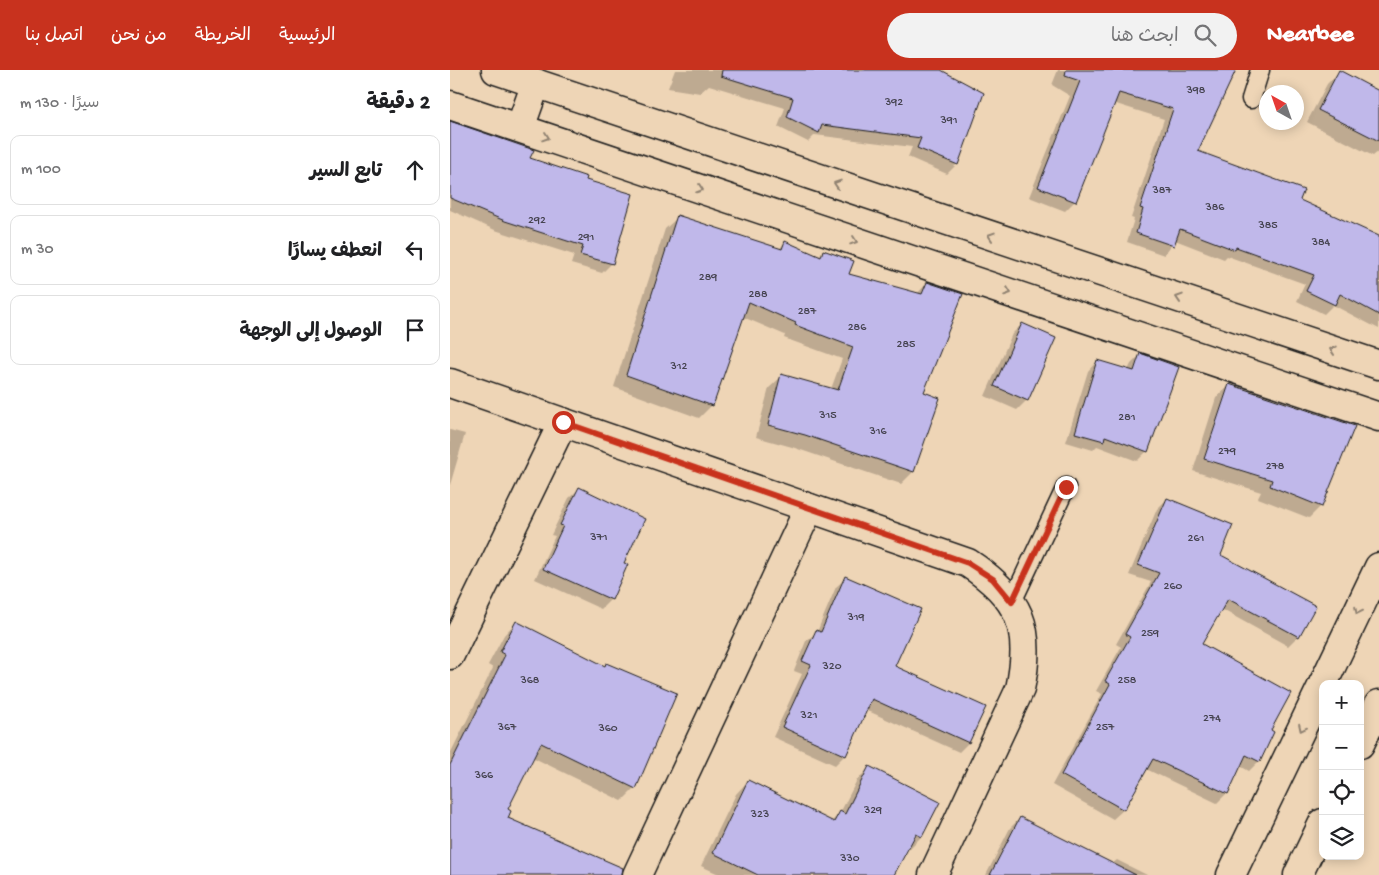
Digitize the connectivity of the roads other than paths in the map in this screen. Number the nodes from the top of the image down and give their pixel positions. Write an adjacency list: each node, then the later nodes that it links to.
1 (496, 70): 3 (street)
2 (1260, 70): 4 (lane)
3 (536, 83): 6 (street); 7 (street, one-way to 3)
4 (1251, 99)
5 (450, 104): 6 (street)
6 (520, 128): 9 (street, one-way to 9)
7 (1379, 365)
8 (450, 383): 10 (street)
9 (1379, 417)
10 (563, 422): 12 (street); 15 (street)
11 (1066, 487): 14 (lane)
12 (810, 508): 14 (street); 21 (street)
13 (1379, 567): 16 (street, one-way to 16)
14 (1012, 602): 22 (street)
15 (450, 655)
16 (1325, 680)
17 (1319, 692): 23 (street, one-way to 23)
18 (1379, 704): 19 (street)
19 (1364, 736)
20 (1319, 831): 24 (street)
21 (637, 875)
22 (933, 875)
23 (1231, 875)
24 (1298, 875)

